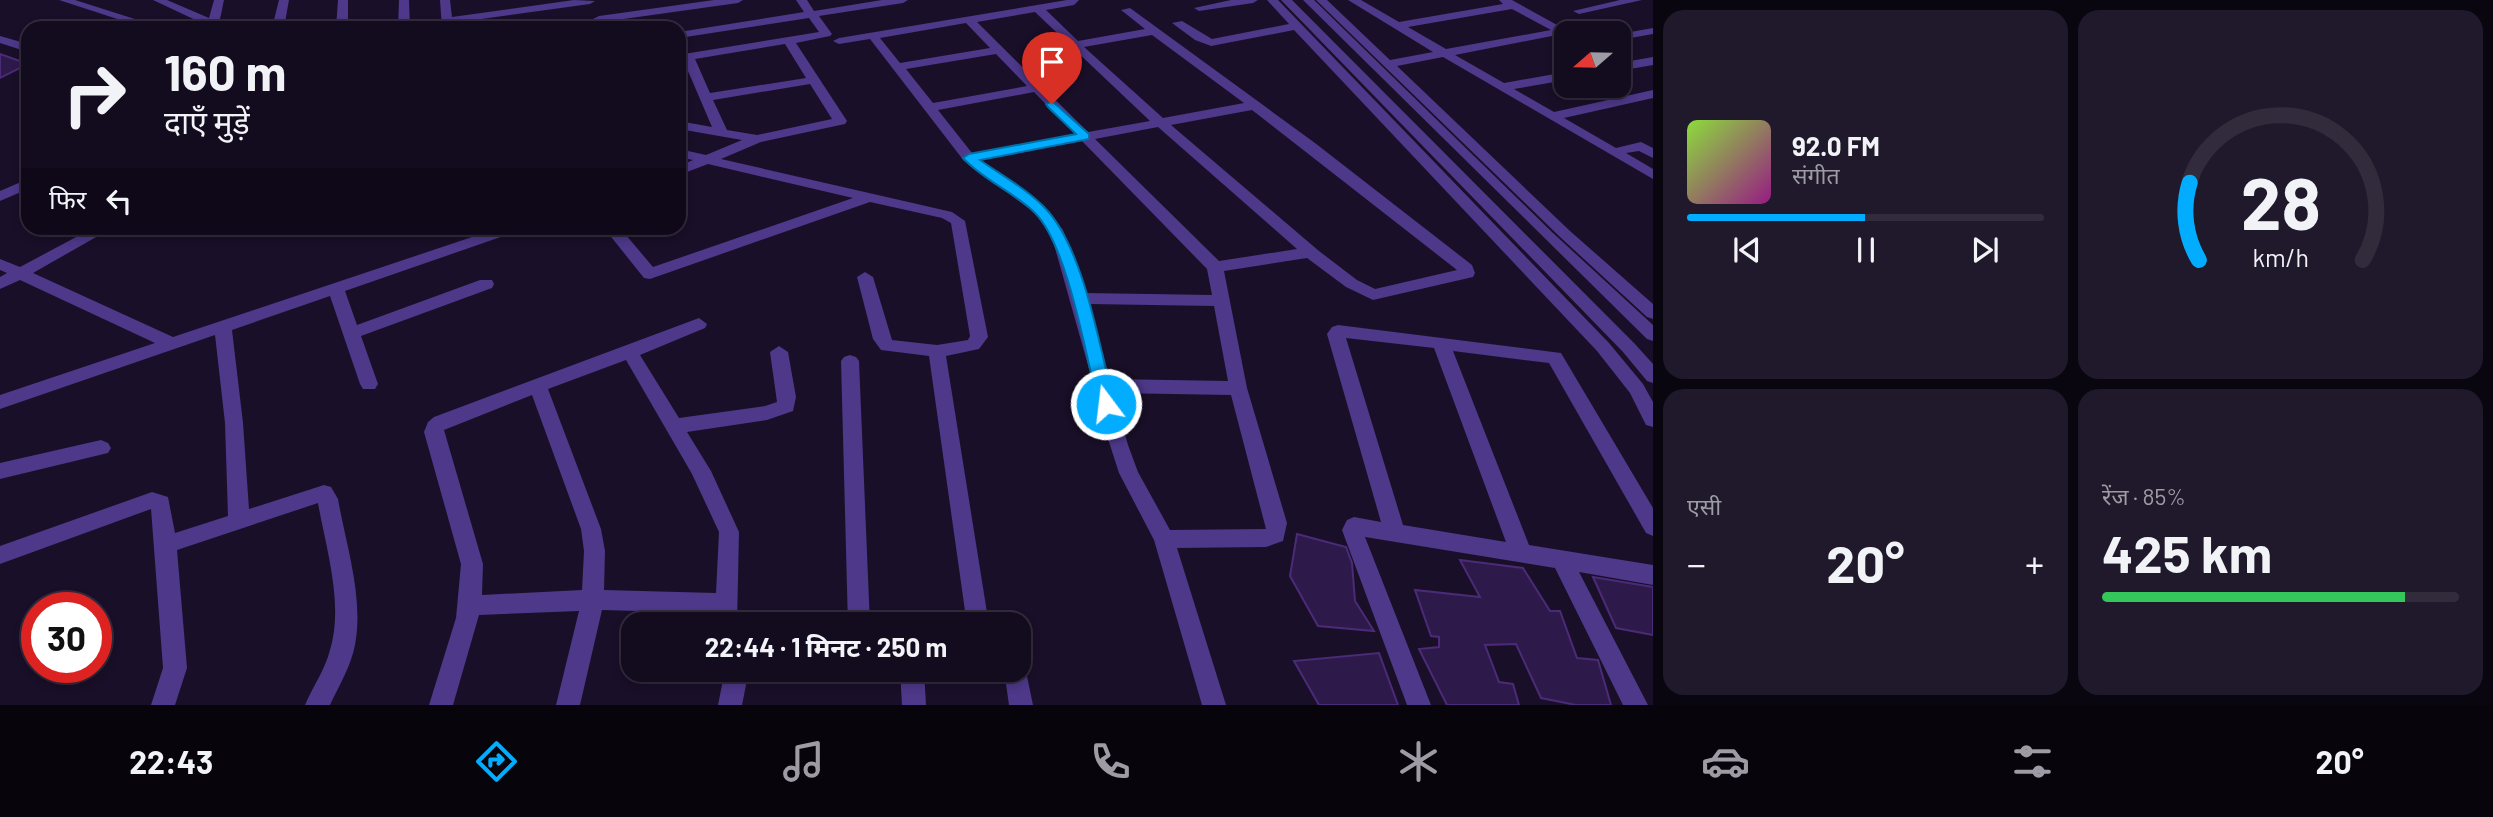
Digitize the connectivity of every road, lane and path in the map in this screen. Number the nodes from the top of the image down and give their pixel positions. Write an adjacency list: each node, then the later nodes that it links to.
1 (64, 0): 27 (street)
2 (158, 0): 28 (street)
3 (219, 0): 29 (street)
4 (284, 0): 30 (street)
5 (343, 0): 31 (street)
6 (404, 0): 32 (street)
7 (444, 0): 33 (street)
8 (738, 0): 36 (street)
9 (801, 0): 25 (street)
10 (903, 0): 25 (street)
11 (1074, 0): 22 (street)
12 (1253, 0): 21 (street)
13 (1272, 0): 38 (street)
14 (1286, 0): 104 (street)
15 (1308, 0): 97 (street)
16 (1321, 0): 53 (street)
17 (1353, 0): 39 (street)
18 (1637, 0): 24 (street)
19 (590, 1): 34 (street); 35 (street)
20 (1509, 2): 39 (street); 51 (street)
21 (1199, 8)
22 (1038, 9): 26 (street); 48 (street)
23 (1126, 10): 40 (street)
24 (1579, 11)
25 (812, 13): 42 (street); 46 (street)
26 (969, 20): 44 (street); 50 (street)
27 (134, 21)
28 (199, 21)
29 (211, 21)
30 (280, 21)
31 (342, 21)
32 (404, 21)
33 (447, 21)
34 (466, 21)
35 (599, 21)
36 (617, 21)
37 (1178, 23): 38 (street)
38 (1296, 26): 110 (street)
39 (1397, 26): 51 (street)
40 (1155, 31): 48 (street); 62 (street)
41 (1653, 32): 43 (street)
42 (686, 35)
43 (1631, 35)
44 (873, 36): 47 (street); 55 (street)
45 (0, 39): 49 (street)
46 (789, 41): 57 (street); 61 (street)
47 (839, 41)
48 (1074, 45): 65 (street)
49 (21, 46)
50 (998, 50): 55 (street); 59 (street)
51 (1445, 54): 53 (street); 58 (street)
52 (1653, 61): 54 (street)
53 (1388, 64): 93 (street)
54 (1631, 65)
55 (898, 67): 63 (street)
56 (1554, 78): 58 (street)
57 (814, 80): 61 (street); 69 (street)
58 (1503, 87): 64 (street)
59 (1035, 88): 63 (street); 68 (street)
60 (1653, 94): 64 (street)
61 (705, 98): 67 (street)
62 (1255, 105): 65 (street); 83 (street)
63 (929, 108): 73 (street)
64 (1554, 116): 71 (street)
65 (1161, 122): 68 (street); 83 (street)
66 (686, 126): 67 (street)
67 (721, 132): 69 (street)
68 (1085, 136): 73 (street); 85 (street)
69 (757, 139): 74 (street)
70 (1649, 148): 71 (street)
71 (1614, 152): 76 (street)
72 (686, 154): 74 (street)
73 (969, 158): 91 (street)
74 (712, 160): 75 (street); 79 (street)
75 (686, 169)
76 (1653, 175)
77 (21, 188): 78 (street)
78 (0, 197)
79 (869, 198): 82 (street); 100 (street)
80 (91, 235): 86 (street)
81 (492, 235): 90 (street)
82 (618, 235)
83 (1311, 252): 85 (street)
84 (0, 264): 86 (street)
85 (1215, 267): 92 (street)
86 (20, 273): 88 (street); 99 (street)
87 (865, 276): 100 (street)
88 (0, 284)
89 (486, 284): 96 (street)
90 (335, 288): 95 (street); 96 (street)
91 (1079, 298): 92 (street); 107 (street)
92 (1222, 301): 108 (street)
93 (1653, 313)
94 (699, 324): 101 (street)
95 (223, 327): 99 (street); 114 (street)
96 (352, 333): 105 (street)
97 (1653, 335)
98 (1441, 343): 115 (street); 116 (street); 120 (street)
99 (173, 344): 109 (street)
100 (937, 351): 128 (street)
101 (630, 352): 106 (street); 111 (street)
102 (779, 352): 111 (street)
103 (850, 360): 127 (street)
104 (1653, 376)
105 (369, 384)
106 (538, 386): 123 (street); 124 (street)
107 (1100, 386): 108 (street); 117 (street)
108 (1238, 388): 117 (street)
109 (0, 402)
110 (1653, 420)
111 (676, 426): 126 (street)
112 (101, 448): 113 (street)
113 (0, 471)
114 (239, 521): 118 (street); 133 (street)
115 (1653, 527)
116 (1395, 533): 120 (street); 140 (street)
117 (1164, 539): 139 (street)
118 (166, 545): 119 (street); 132 (street)
119 (0, 555)
120 (1522, 555): 121 (street)
121 (1562, 560): 122 (street); 141 (street)
122 (1653, 575)
123 (592, 600): 124 (street); 125 (street); 135 (street)
124 (472, 605): 134 (street)
125 (707, 612)
126 (726, 612)
127 (859, 612)
128 (976, 612)
129 (735, 682): 136 (street)
130 (913, 682): 137 (street)
131 (1018, 682): 138 (street)
132 (163, 705)
133 (317, 705)
134 (441, 705)
135 (568, 705)
136 (730, 705)
137 (914, 705)
138 (1021, 705)
139 (1214, 705)
140 (1419, 705)
141 (1636, 705)

